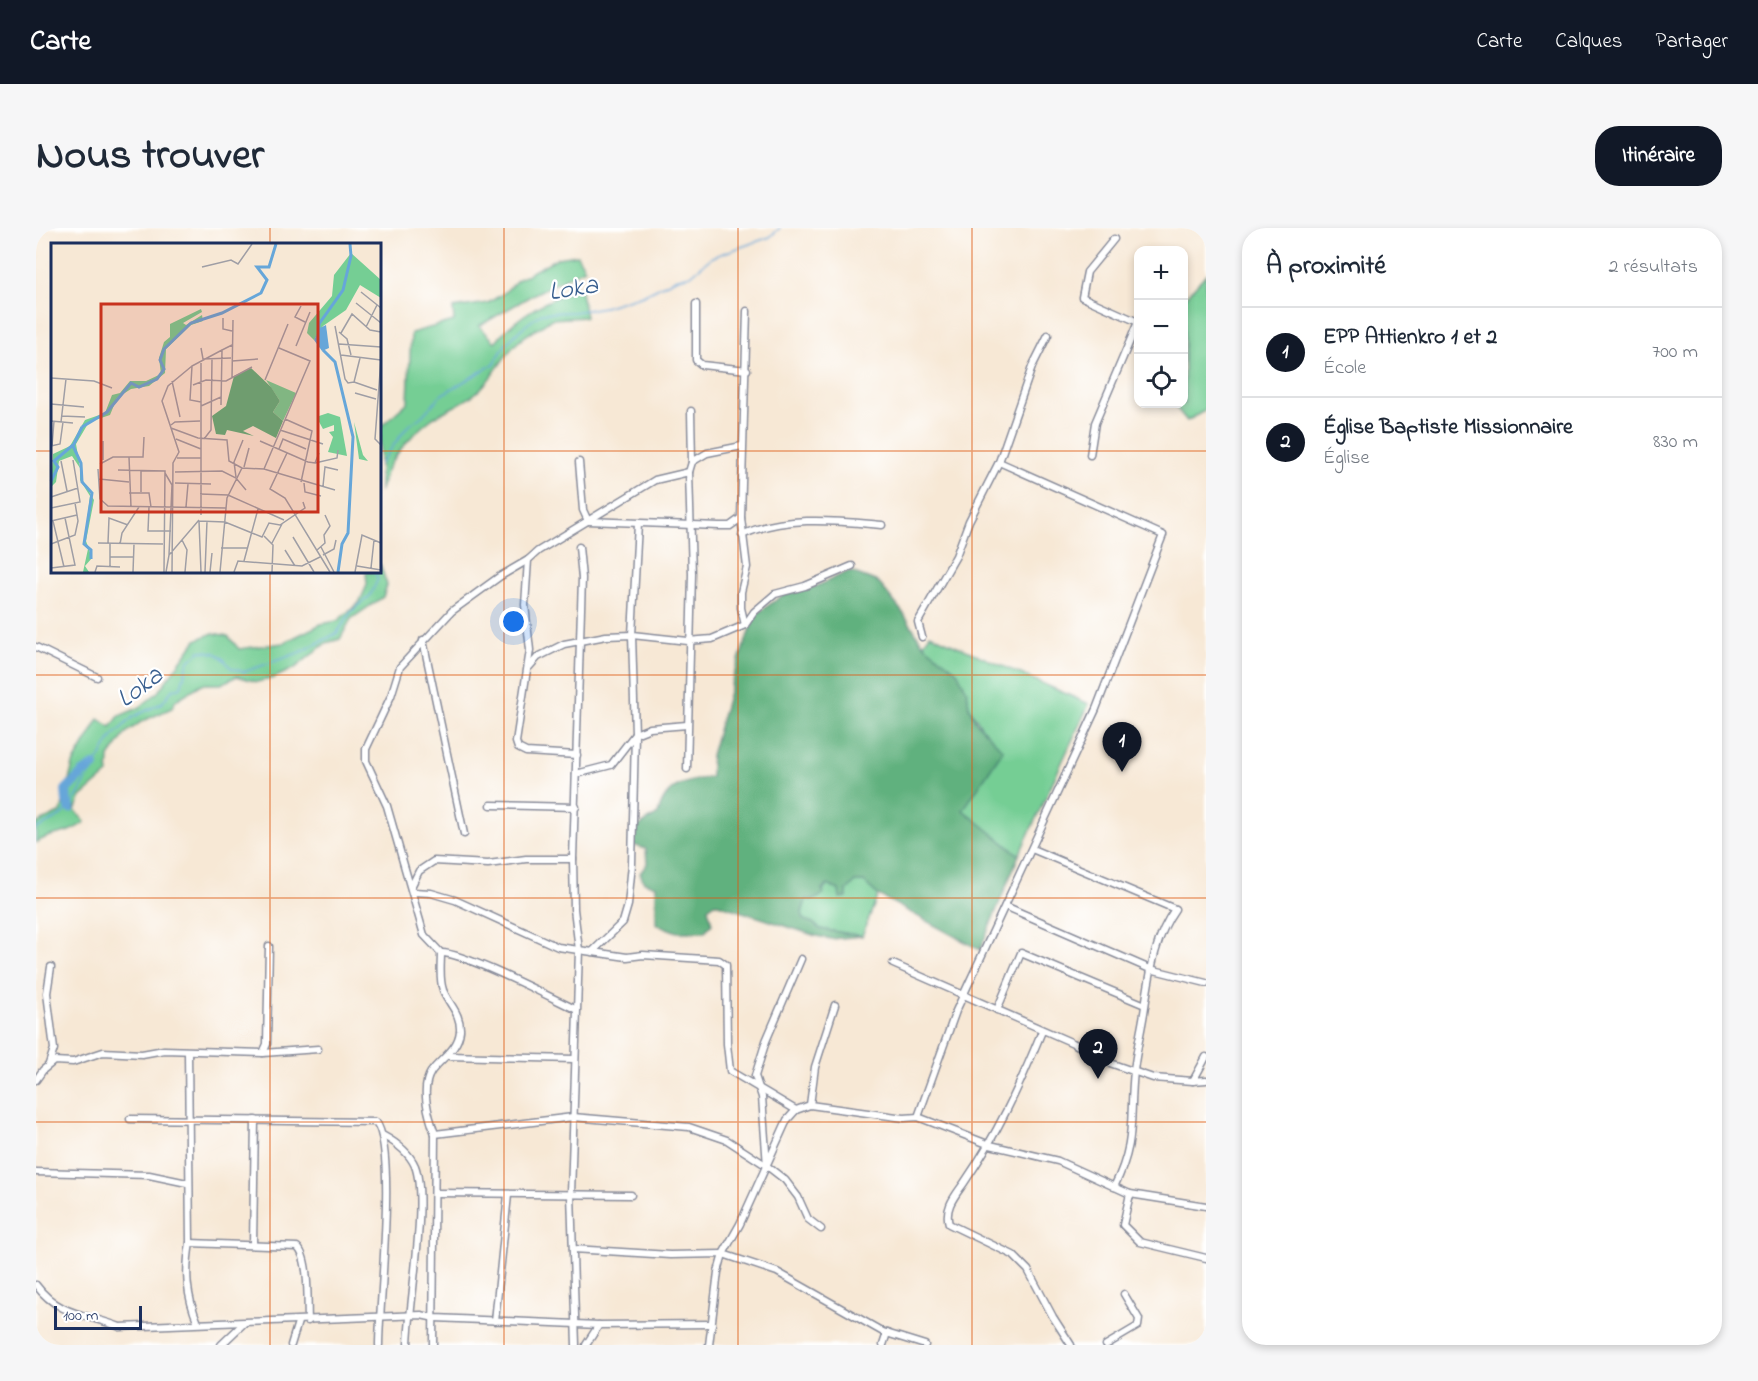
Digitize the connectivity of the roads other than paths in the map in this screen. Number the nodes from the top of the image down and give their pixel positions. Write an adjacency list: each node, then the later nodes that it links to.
1 (1114, 239): 4 (street)
2 (696, 304): 7 (street)
3 (747, 312): 7 (street)
4 (1134, 320)
5 (1134, 331): 10 (street)
6 (1048, 335): 13 (street)
7 (747, 370): 9 (street)
8 (691, 411): 12 (street)
9 (742, 446): 12 (street); 15 (street)
10 (1090, 455)
11 (579, 462): 16 (street)
12 (692, 462): 14 (street)
13 (999, 462): 26 (street); 41 (street)
14 (689, 472): 16 (street); 18 (street)
15 (741, 518): 18 (street); 20 (street)
16 (588, 521): 17 (street); 22 (street)
17 (638, 524): 18 (street); 25 (street)
18 (690, 525): 29 (street)
19 (882, 525): 20 (street)
20 (742, 535): 24 (street)
21 (579, 547): 28 (street)
22 (528, 560): 27 (street); 31 (street)
23 (852, 566): 24 (street)
24 (745, 626): 29 (street)
25 (632, 635): 28 (street); 29 (street); 34 (street)
26 (922, 637)
27 (423, 640): 40 (street); 43 (street)
28 (579, 640): 31 (street); 35 (street)
29 (688, 641): 33 (street)
30 (36, 648): 32 (street)
31 (528, 668): 35 (street)
32 (97, 677)
33 (687, 725): 34 (street); 36 (street)
34 (635, 734): 37 (street); 47 (street)
35 (577, 755): 37 (street)
36 (687, 769)
37 (576, 774): 39 (street)
38 (491, 805): 39 (street)
39 (576, 807): 42 (street)
40 (464, 834)
41 (1032, 849): 44 (street); 52 (street)
42 (573, 858): 43 (street); 46 (street)
43 (412, 889): 46 (street); 48 (street)
44 (1005, 906): 52 (street); 54 (street)
45 (269, 946): 63 (street)
46 (579, 950): 47 (street); 57 (street)
47 (592, 952): 73 (street)
48 (441, 953): 57 (street); 64 (street)
49 (801, 959): 73 (street)
50 (893, 964): 54 (street)
51 (51, 967): 60 (street)
52 (1150, 969): 53 (street); 56 (street)
53 (1206, 983)
54 (965, 995): 58 (street); 77 (street)
55 (835, 1005): 74 (street)
56 (1145, 1005): 58 (street); 69 (street)
57 (575, 1009): 66 (street)
58 (997, 1010): 59 (street)
59 (1042, 1031): 69 (street); 83 (street)
60 (54, 1049): 67 (street); 68 (street)
61 (318, 1049): 63 (street)
62 (188, 1052): 63 (street); 67 (street); 79 (street)
63 (263, 1053)
64 (449, 1056): 66 (street); 81 (street)
65 (1206, 1058): 72 (street)
66 (574, 1059): 76 (street)
67 (64, 1061): 68 (street)
68 (48, 1064): 70 (street)
69 (1134, 1071): 72 (street); 87 (street)
70 (36, 1080)
71 (1206, 1080): 72 (street)
72 (1193, 1081)
73 (756, 1086): 75 (street); 84 (street)
74 (810, 1105): 75 (street); 77 (street)
75 (796, 1110): 84 (street)
76 (573, 1117): 81 (street); 84 (street); 89 (street)
77 (918, 1117): 83 (street)
78 (130, 1119): 79 (street)
79 (187, 1119): 80 (street); 86 (street)
80 (255, 1120): 82 (street); 96 (street)
81 (435, 1134): 88 (street)
82 (382, 1135): 102 (street); 103 (street)
83 (990, 1145): 87 (street); 124 (street)
84 (767, 1166): 94 (street); 98 (street)
85 (36, 1172): 86 (street)
86 (188, 1183): 95 (street)
87 (1114, 1187): 90 (street)
88 (436, 1193): 91 (street); 104 (street)
89 (570, 1194): 91 (street); 92 (street); 97 (street)
90 (1130, 1194): 93 (street); 99 (street)
91 (508, 1195): 106 (street)
92 (631, 1195)
93 (1206, 1206)
94 (821, 1228)
95 (190, 1242): 96 (street); 108 (street)
96 (253, 1244): 105 (street)
97 (573, 1249): 98 (street); 110 (street)
98 (723, 1254): 111 (street); 113 (street)
99 (1206, 1258)
100 (36, 1285): 108 (street)
101 (1124, 1294): 125 (street)
102 (408, 1316): 103 (street); 104 (street); 117 (street)
103 (379, 1317): 105 (street); 116 (street)
104 (435, 1318): 106 (street); 118 (street)
105 (308, 1321): 107 (street)
106 (495, 1321): 110 (street)
107 (297, 1322): 109 (street); 115 (street)
108 (198, 1323): 109 (street)
109 (244, 1323): 114 (street)
110 (574, 1323): 112 (street); 119 (street)
111 (712, 1324): 112 (street); 121 (street)
112 (599, 1325): 120 (street)
113 (887, 1333): 122 (street); 123 (street)
114 (221, 1345)
115 (291, 1345)
116 (379, 1345)
117 (408, 1345)
118 (433, 1345)
119 (576, 1345)
120 (586, 1345)
121 (709, 1345)
122 (883, 1345)
123 (925, 1345)
124 (1071, 1345)
125 (1106, 1345)

